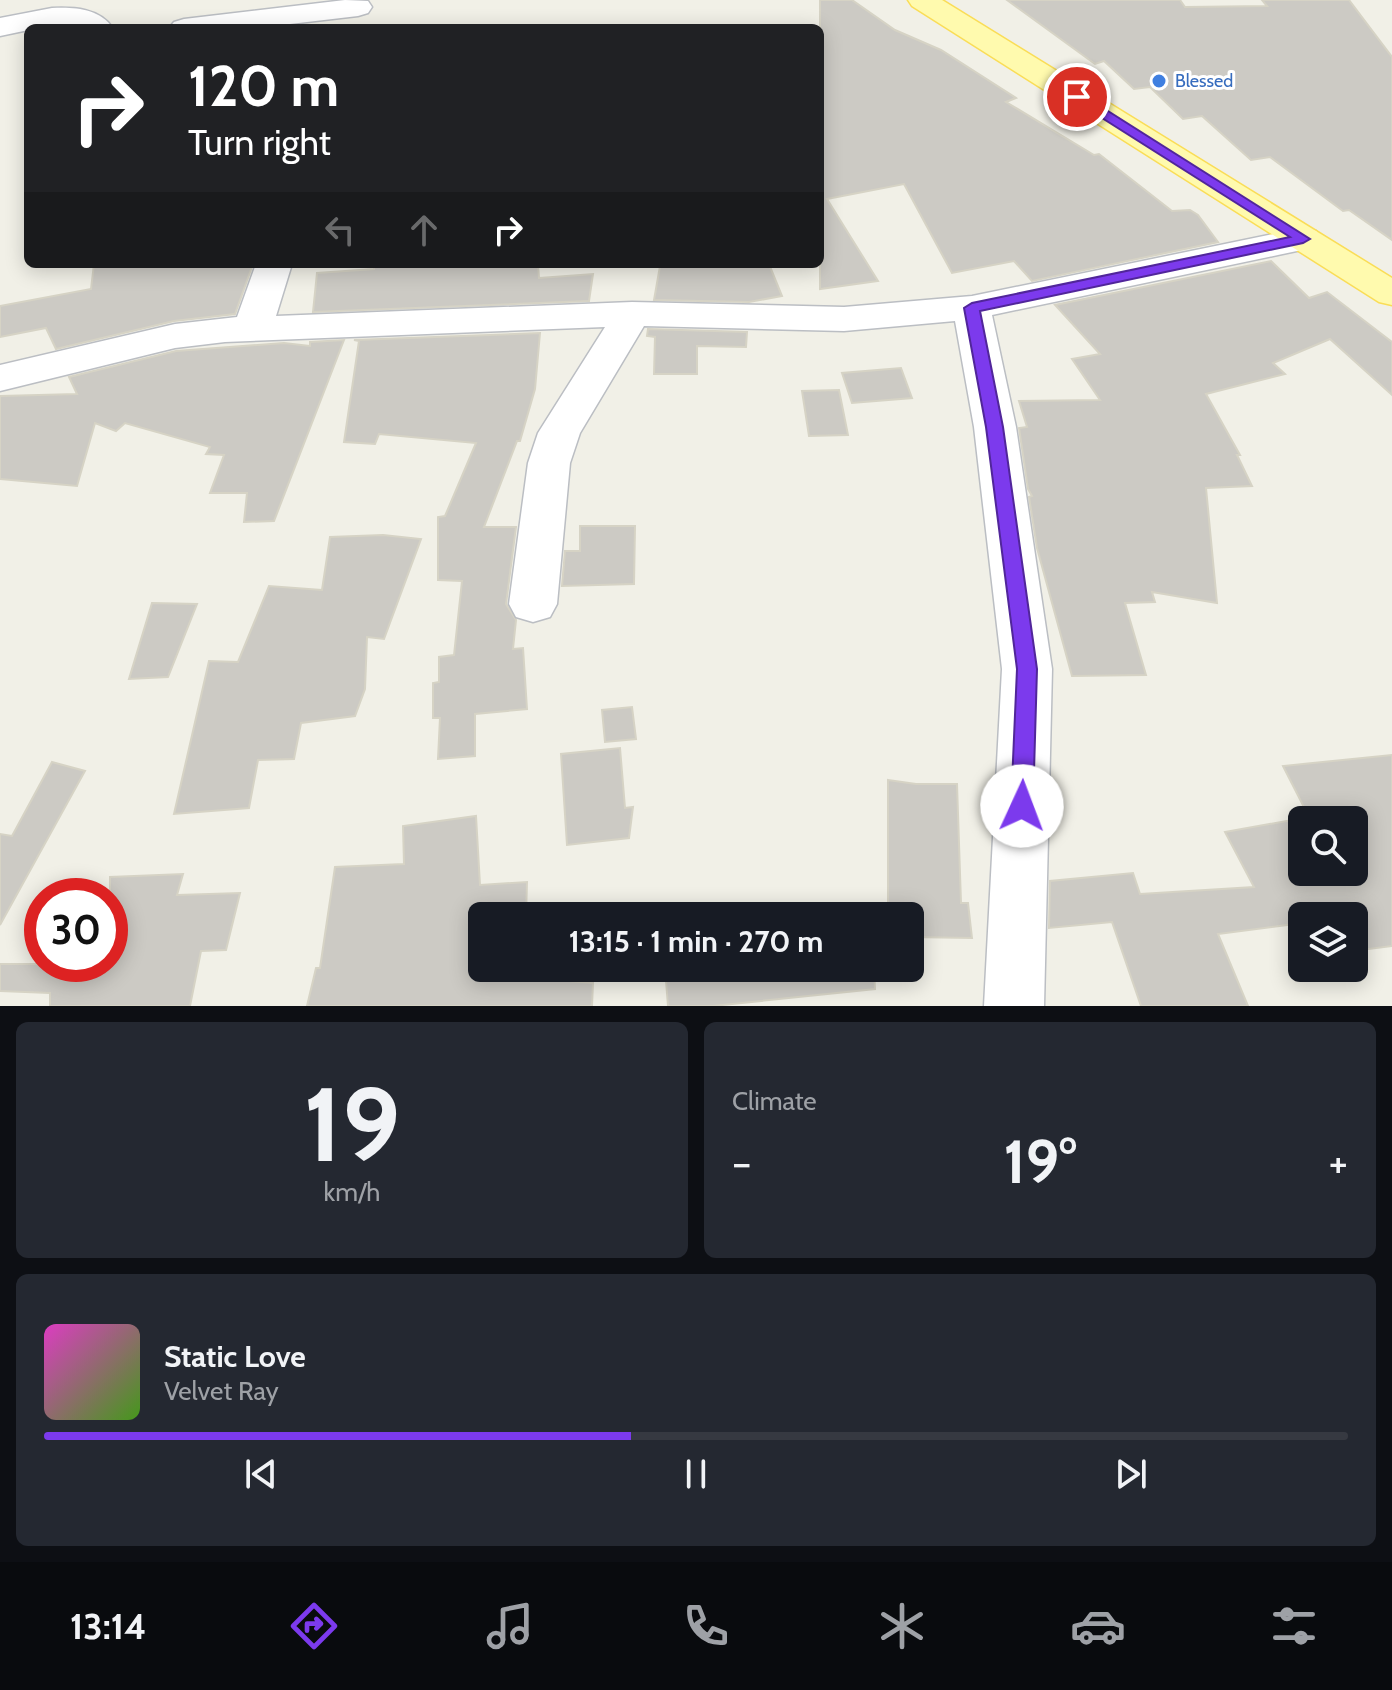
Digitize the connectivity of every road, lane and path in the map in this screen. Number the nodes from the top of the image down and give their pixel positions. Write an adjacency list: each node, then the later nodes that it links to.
1 (922, 0): 6 (main road)
2 (358, 12): 4 (street)
3 (94, 24): 5 (street)
4 (228, 24)
5 (0, 27)
6 (1303, 239): 8 (main road); 9 (street)
7 (273, 268): 11 (street)
8 (1392, 294)
9 (972, 308): 10 (street); 14 (street)
10 (632, 314): 11 (street); 13 (street)
11 (252, 329): 12 (street)
12 (0, 378)
13 (533, 604)
14 (1014, 1006)

